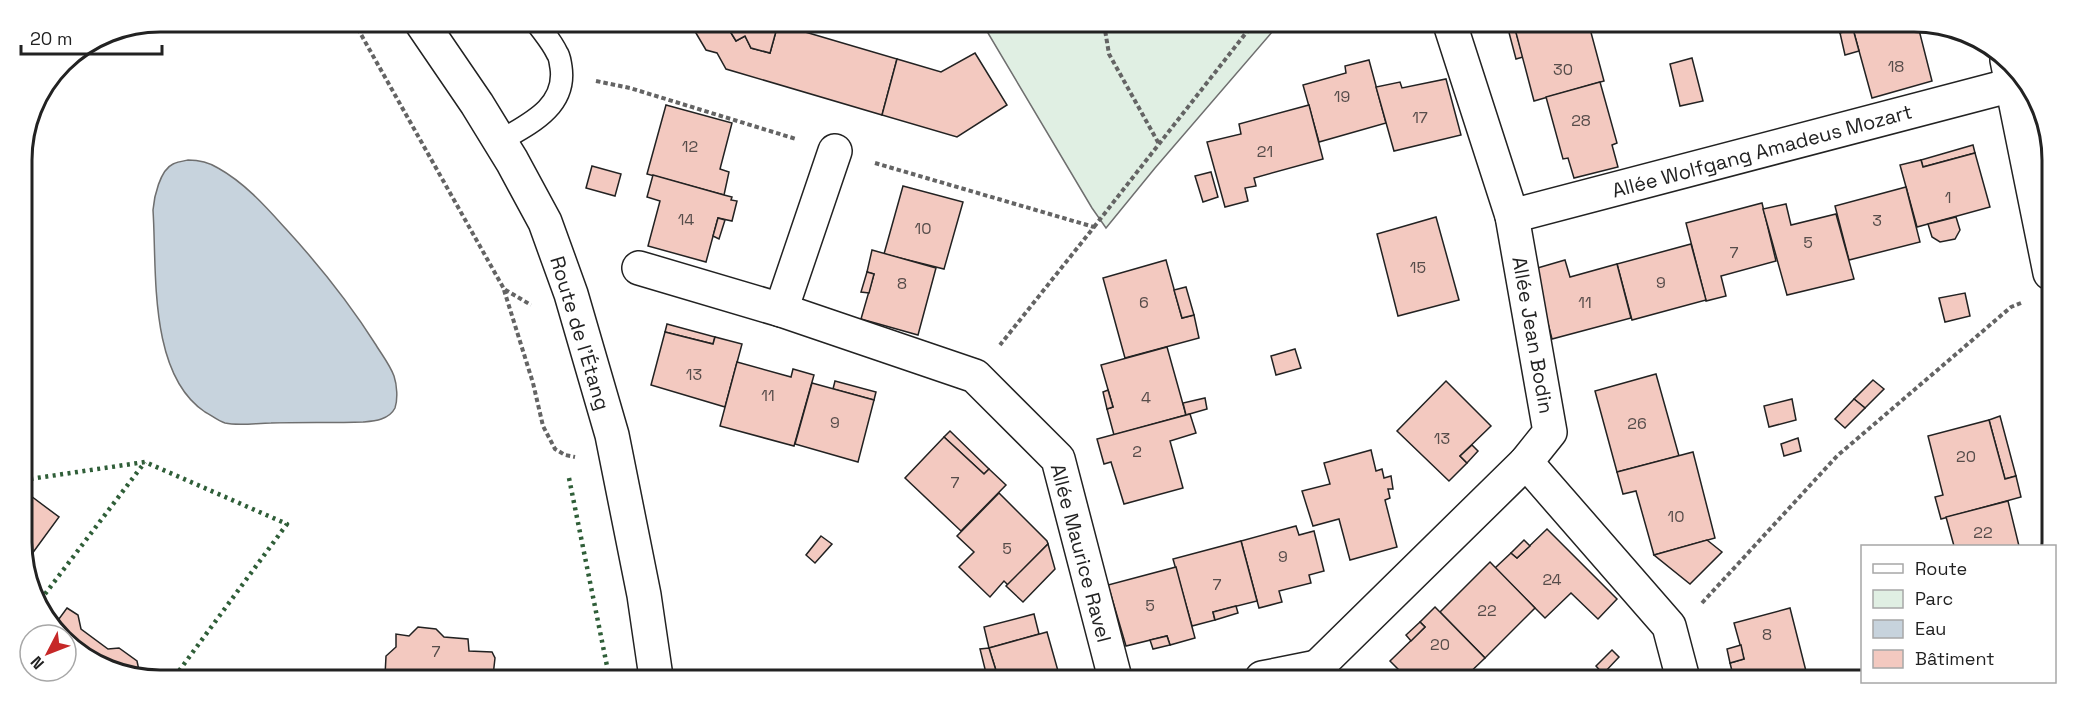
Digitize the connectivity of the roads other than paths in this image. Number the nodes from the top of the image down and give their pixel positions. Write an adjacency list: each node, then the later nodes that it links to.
1 (428, 32): 6 (street, Route de l'Étang)
2 (543, 32): 6 (lane)
3 (1453, 32): 8 (street, Allée Jean Bodin)
4 (2009, 73): 8 (street, Allée Wolfgang Amadeus Mozart)
5 (2010, 75): 9 (street)
6 (500, 141): 16 (street, Route de l'Étang)
7 (835, 151): 11 (street)
8 (1512, 216): 12 (street, Allée Jean Bodin)
9 (2042, 233)
10 (639, 268): 11 (street, Allée Maurice Ravel)
11 (781, 310): 13 (street, Allée Maurice Ravel)
12 (1526, 462): 14 (street, Allée Jean Bodin); 15 (street)
13 (1112, 669)
14 (1316, 669)
15 (1680, 669)
16 (655, 670)

